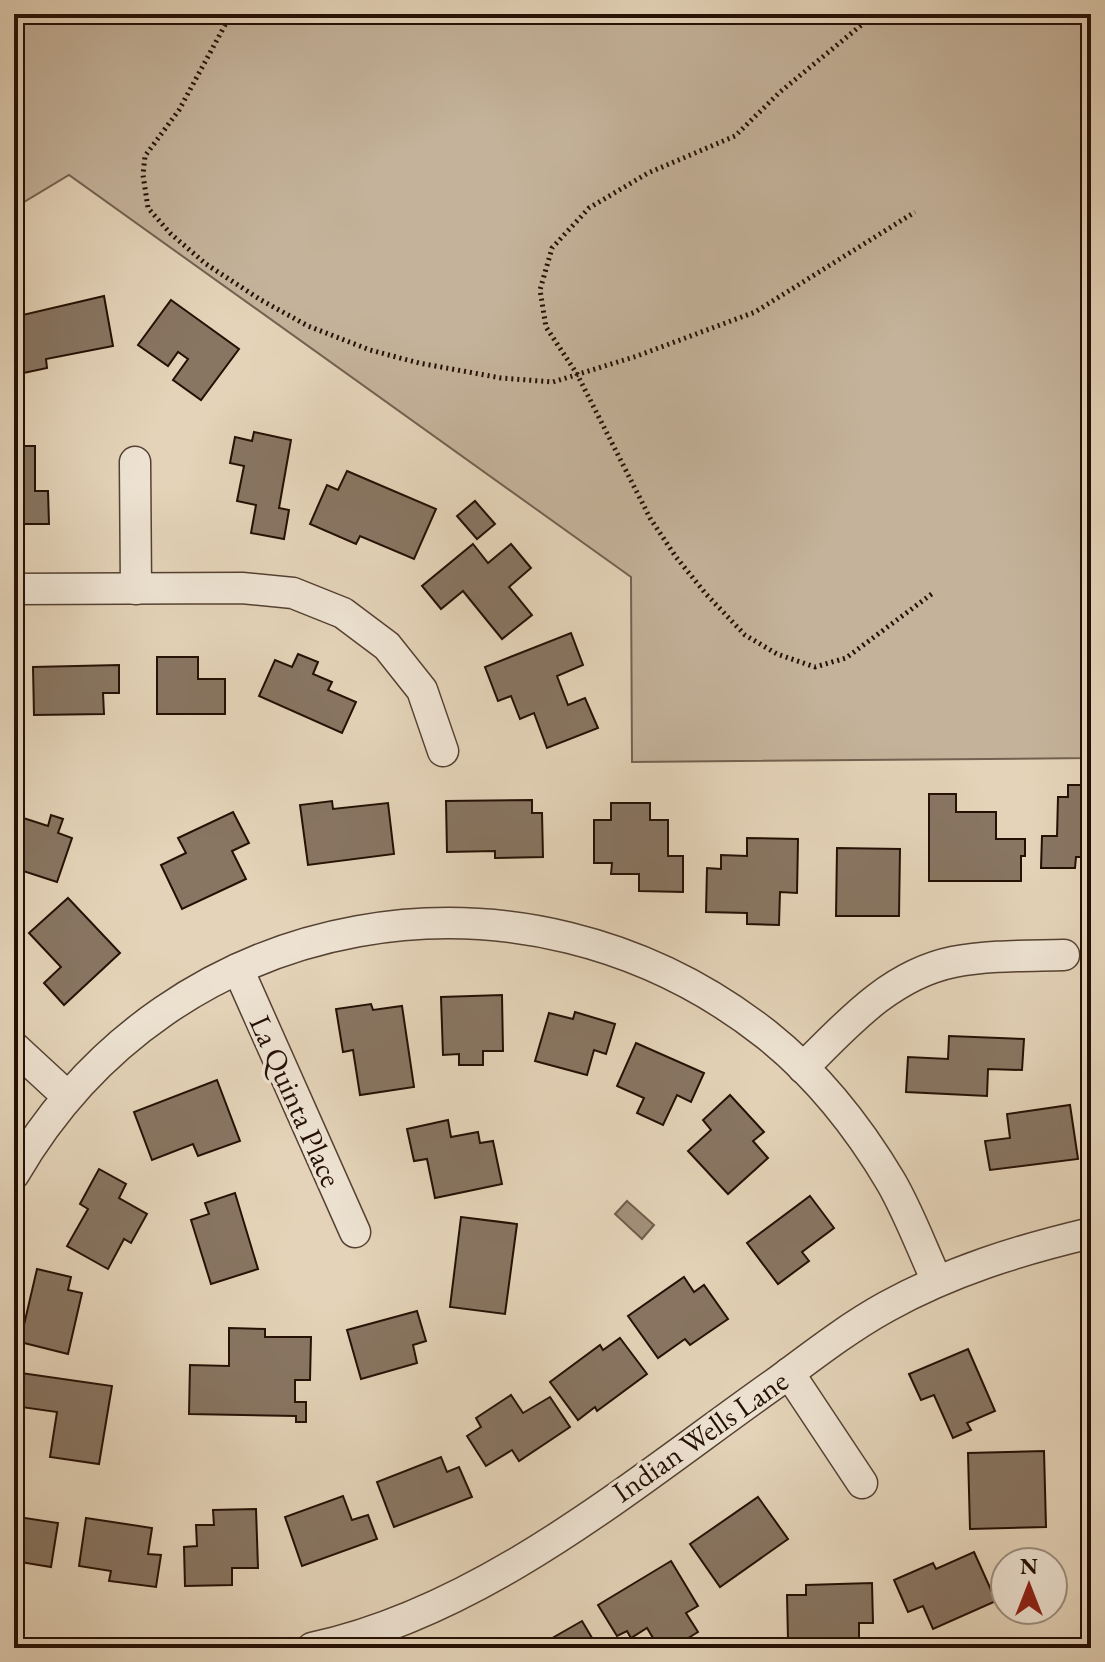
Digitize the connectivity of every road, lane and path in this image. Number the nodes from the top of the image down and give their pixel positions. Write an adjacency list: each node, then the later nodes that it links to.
1 (231, 14): 4 (path)
2 (882, 14): 4 (path)
3 (915, 212): 4 (path)
4 (577, 374): 8 (path)
5 (135, 462): 7 (street)
6 (14, 589): 7 (street)
7 (136, 589): 9 (street)
8 (933, 593)
9 (443, 751)
10 (1064, 955): 13 (street)
11 (238, 969): 13 (street); 14 (street); 16 (street, La Quinta Place)
12 (14, 1047): 14 (street)
13 (803, 1068): 18 (street)
14 (67, 1096): 15 (street)
15 (14, 1174)
16 (355, 1232)
17 (1091, 1233): 18 (street, Indian Wells Lane)
18 (937, 1281): 19 (street, Indian Wells Lane)
19 (789, 1373): 20 (street); 21 (street, Indian Wells Lane)
20 (862, 1483)
21 (312, 1648)

